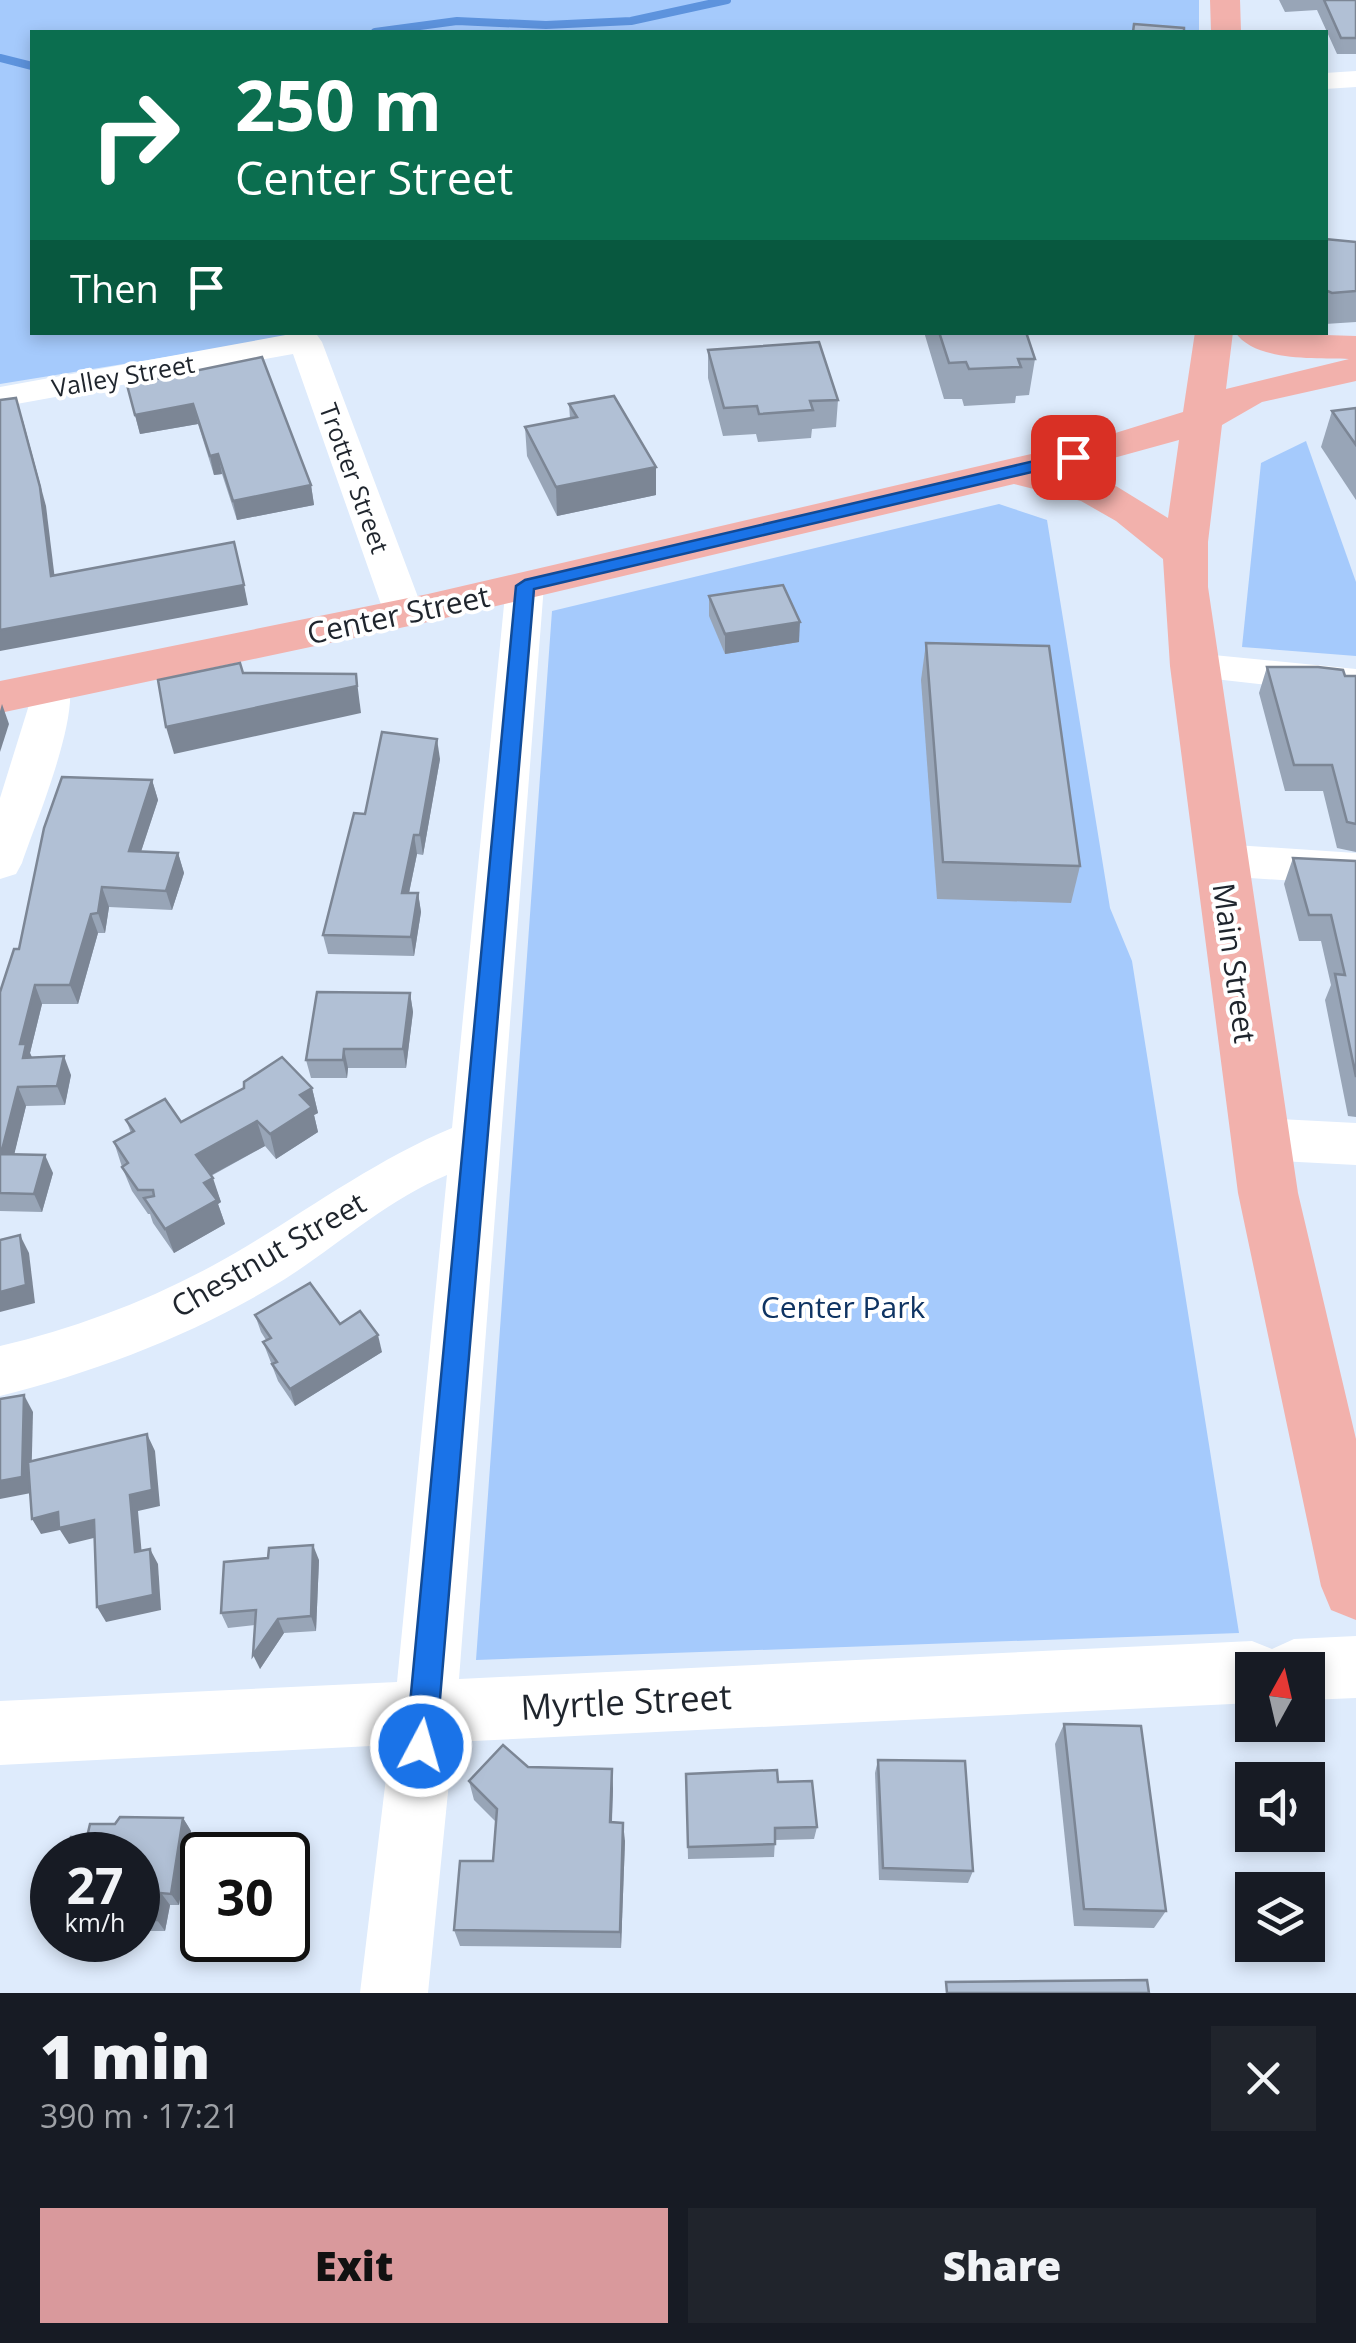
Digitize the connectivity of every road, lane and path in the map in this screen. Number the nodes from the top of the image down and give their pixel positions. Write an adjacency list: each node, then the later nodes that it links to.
1 (1225, 0): 2 (main road)
2 (1226, 30)
3 (1356, 79): 4 (street)
4 (1328, 80)
5 (1214, 335): 12 (main road, Main Street)
6 (1262, 335): 8 (main road)
7 (305, 342): 10 (street, Valley Street); 16 (street, Trotter Street)
8 (1356, 347)
9 (1356, 369): 12 (main road)
10 (0, 396)
11 (1356, 399): 12 (main road)
12 (1202, 420): 13 (main road, Center Street); 14 (main road, Main Street)
13 (1006, 473): 14 (main road); 15 (main road, Center Street)
14 (1185, 554): 17 (main road, Main Street)
15 (525, 586): 16 (main road, Center Street); 25 (street)
16 (404, 614): 19 (main road, Center Street)
17 (1193, 666): 18 (street); 21 (main road, Main Street)
18 (1356, 682)
19 (52, 686): 20 (main road, Center Street); 22 (street)
20 (0, 697)
21 (1220, 860): 23 (street); 24 (main road, Main Street)
22 (0, 863)
23 (1356, 868)
24 (1260, 1139): 26 (street); 28 (main road, Main Street)
25 (474, 1142): 27 (street, Chestnut Street); 32 (street)
26 (1356, 1144)
27 (0, 1371)
28 (1356, 1586)
29 (1356, 1667): 30 (street)
30 (1325, 1668)
31 (1235, 1673): 32 (street, Myrtle Street)
32 (425, 1711): 33 (street, Myrtle Street); 34 (street)
33 (0, 1733)
34 (394, 1993)

